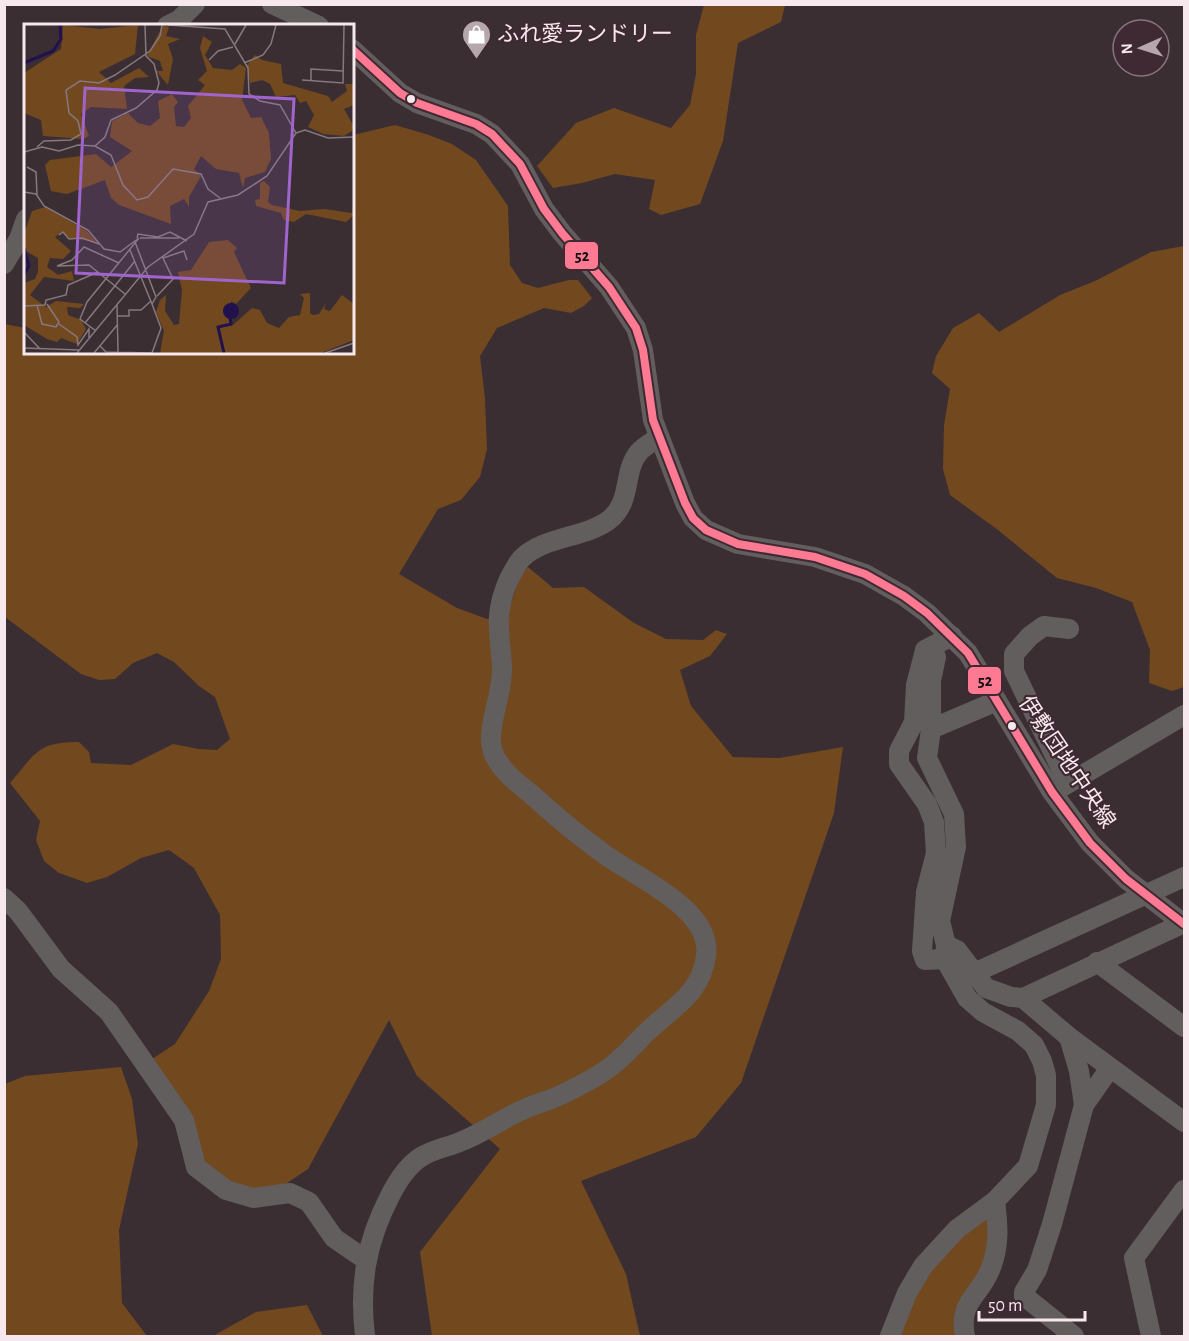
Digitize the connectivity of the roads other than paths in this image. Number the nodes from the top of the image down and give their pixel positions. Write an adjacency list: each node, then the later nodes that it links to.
1 (195, 4): 3 (street)
2 (272, 4): 4 (street)
3 (171, 24)
4 (315, 24)
5 (354, 51): 8 (street, 伊敷団地中央線)
6 (24, 225): 7 (street)
7 (4, 264)
8 (659, 437): 10 (street, 伊敷団地中央線); 30 (street)
9 (1069, 629): 14 (street)
10 (945, 639): 11 (street, 伊敷団地中央線); 13 (street); 19 (street)
11 (997, 701): 13 (street); 14 (street, 伊敷団地中央線)
12 (1185, 714): 14 (street)
13 (931, 729): 19 (street)
14 (1060, 788): 16 (street, 伊敷団地中央線)
15 (1185, 877): 16 (street)
16 (1147, 895): 18 (street, 伊敷団地中央線); 21 (street)
17 (4, 898): 30 (street)
18 (1184, 923): 20 (street)
19 (945, 952): 21 (street); 29 (street)
20 (1097, 962): 22 (street); 23 (street)
21 (974, 973): 22 (street)
22 (1023, 998): 24 (street)
23 (1185, 1027)
24 (1069, 1037): 25 (street); 26 (street)
25 (1110, 1068): 26 (street); 27 (street)
26 (1084, 1105): 34 (street)
27 (1185, 1122)
28 (1182, 1199): 35 (street)
29 (995, 1200): 32 (street); 33 (street)
30 (366, 1260): 31 (street)
31 (365, 1336)
32 (890, 1336)
33 (965, 1336)
34 (1074, 1336)
35 (1151, 1336)

